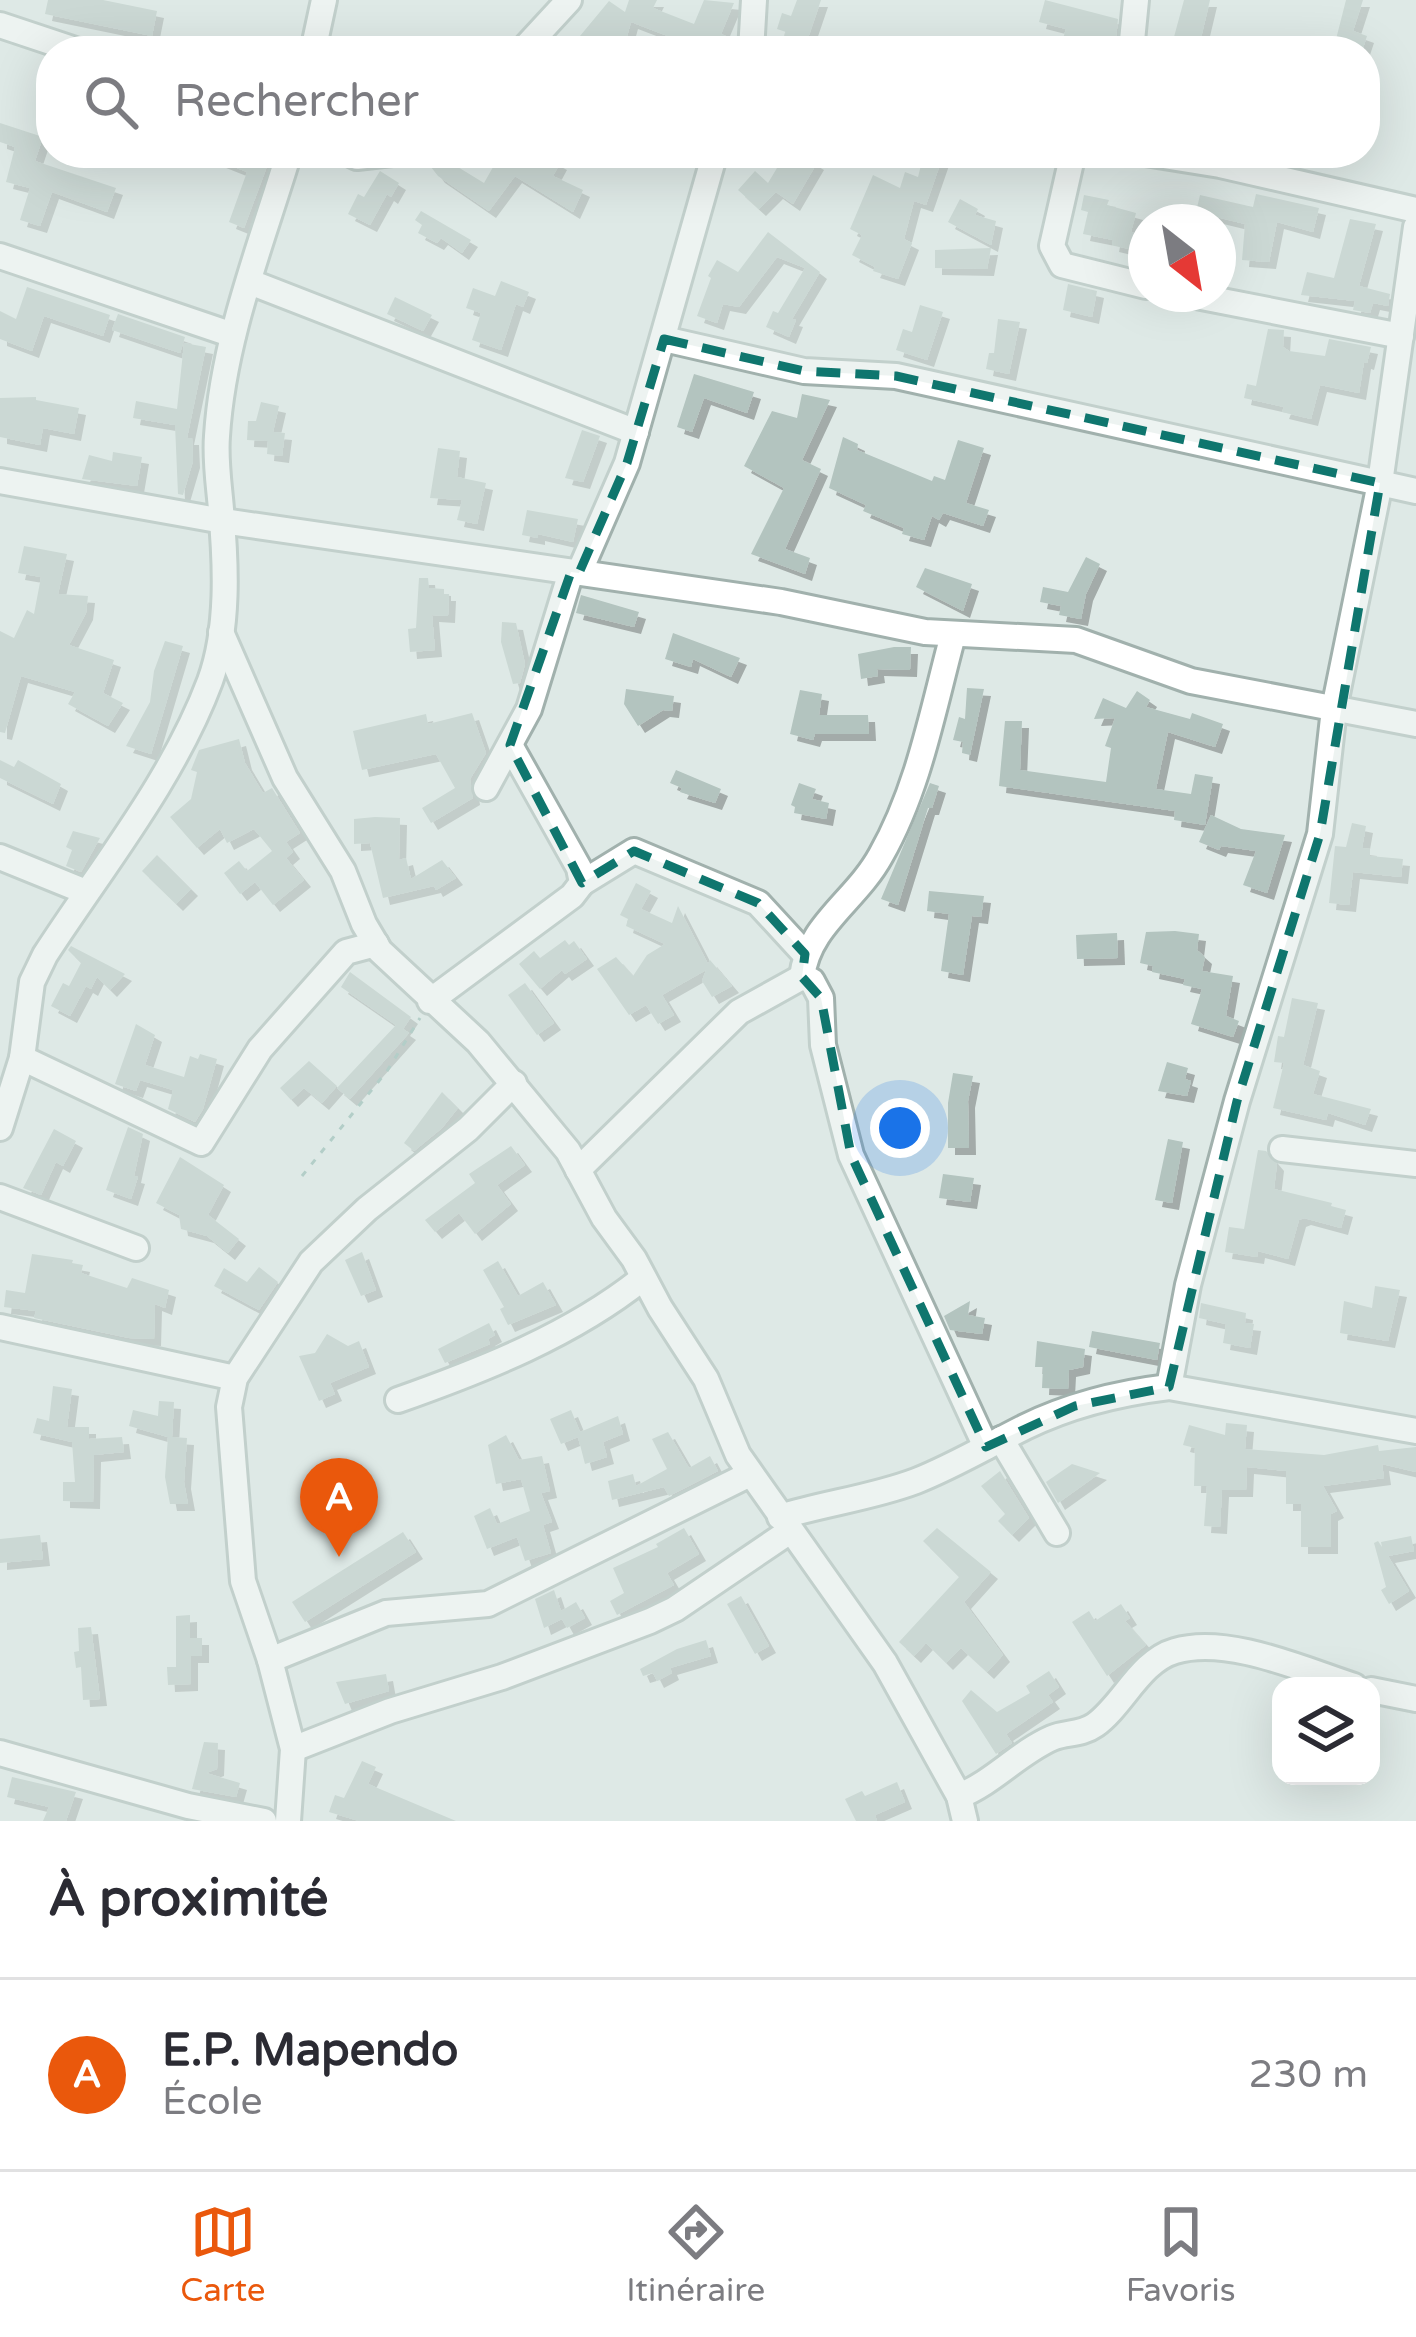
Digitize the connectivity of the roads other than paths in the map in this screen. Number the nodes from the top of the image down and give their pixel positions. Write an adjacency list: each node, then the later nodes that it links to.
1 (324, 0): 6 (street)
2 (568, 0): 7 (street)
3 (754, 0): 8 (street)
4 (1136, 0): 9 (street)
5 (0, 25): 10 (street)
6 (316, 36)
7 (536, 36)
8 (755, 36)
9 (1132, 36)
10 (36, 37)
11 (284, 168): 18 (street)
12 (710, 168): 23 (street)
13 (1069, 168): 19 (street)
14 (1233, 168): 15 (street)
15 (1416, 210)
16 (1416, 227): 22 (street)
17 (0, 256): 21 (street)
18 (250, 282): 21 (street); 24 (street)
19 (1128, 282)
20 (1236, 304): 22 (street)
21 (233, 335): 28 (street)
22 (1401, 336): 26 (street)
23 (664, 339): 24 (street); 26 (street)
24 (636, 432): 29 (street)
25 (0, 481): 28 (street)
26 (1380, 483): 27 (street); 32 (street)
27 (1416, 491)
28 (223, 521): 29 (street); 30 (street)
29 (575, 573): 31 (street); 34 (street)
30 (221, 632): 38 (street); 39 (street)
31 (953, 635): 32 (street); 40 (street)
32 (1334, 710): 33 (street); 53 (street)
33 (1416, 724)
34 (510, 745): 35 (street); 37 (street)
35 (486, 788)
36 (0, 857): 38 (street)
37 (581, 883): 40 (street); 41 (street)
38 (86, 892): 42 (street)
39 (376, 944): 41 (street); 42 (street)
40 (803, 965): 47 (street); 56 (street)
41 (430, 1001): 43 (street)
42 (22, 1058): 44 (street)
43 (514, 1083): 47 (street); 52 (street)
44 (0, 1128)
45 (1282, 1149): 46 (street)
46 (1416, 1164)
47 (578, 1170): 50 (street)
48 (0, 1197): 49 (street)
49 (136, 1248)
50 (643, 1278): 54 (street); 57 (street)
51 (0, 1327): 52 (street)
52 (235, 1378): 60 (street)
53 (1169, 1387): 55 (street); 56 (street)
54 (398, 1400)
55 (1416, 1431)
56 (994, 1443): 58 (street); 59 (street)
57 (750, 1474): 58 (street); 60 (street)
58 (785, 1524): 64 (street); 66 (street)
59 (1058, 1533)
60 (270, 1660): 64 (street)
61 (1327, 1677): 66 (street)
62 (1380, 1692): 63 (street)
63 (1416, 1700)
64 (293, 1749): 68 (street)
65 (0, 1753): 67 (street)
66 (962, 1809)
67 (264, 1821)
68 (288, 1821)

